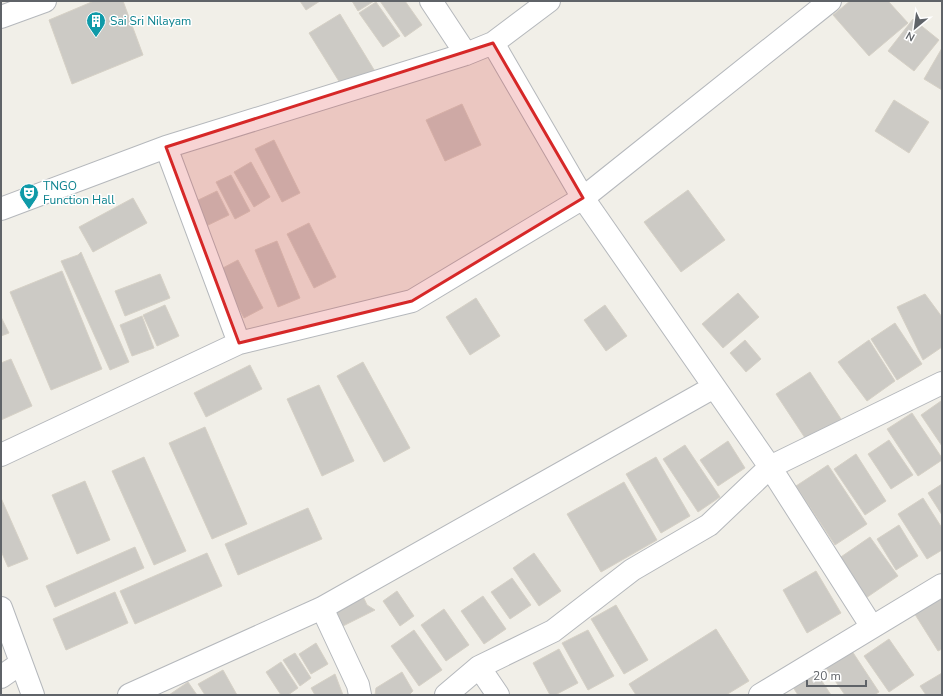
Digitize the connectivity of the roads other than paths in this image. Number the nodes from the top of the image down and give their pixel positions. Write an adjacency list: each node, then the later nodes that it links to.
1 (46, 1): 5 (street)
2 (431, 1): 7 (street)
3 (549, 1): 6 (street)
4 (830, 1): 9 (street)
5 (1, 17)
6 (493, 43): 7 (street); 9 (street)
7 (466, 54): 8 (street)
8 (166, 146): 10 (street); 11 (street)
9 (583, 198): 11 (street); 13 (street)
10 (1, 209)
11 (239, 343): 14 (street)
12 (942, 383): 15 (street)
13 (714, 387): 15 (street); 18 (street)
14 (1, 455)
15 (770, 467): 19 (street); 21 (street)
16 (942, 585): 19 (street)
17 (1, 608): 20 (street)
18 (322, 608): 25 (street); 26 (street)
19 (872, 627): 23 (street)
20 (21, 663): 22 (street); 24 (street)
21 (479, 666): 27 (street); 28 (street)
22 (1, 677)
23 (782, 689): 29 (street)
24 (33, 695)
25 (129, 695)
26 (360, 695)
27 (446, 695)
28 (498, 695)
29 (760, 695)

